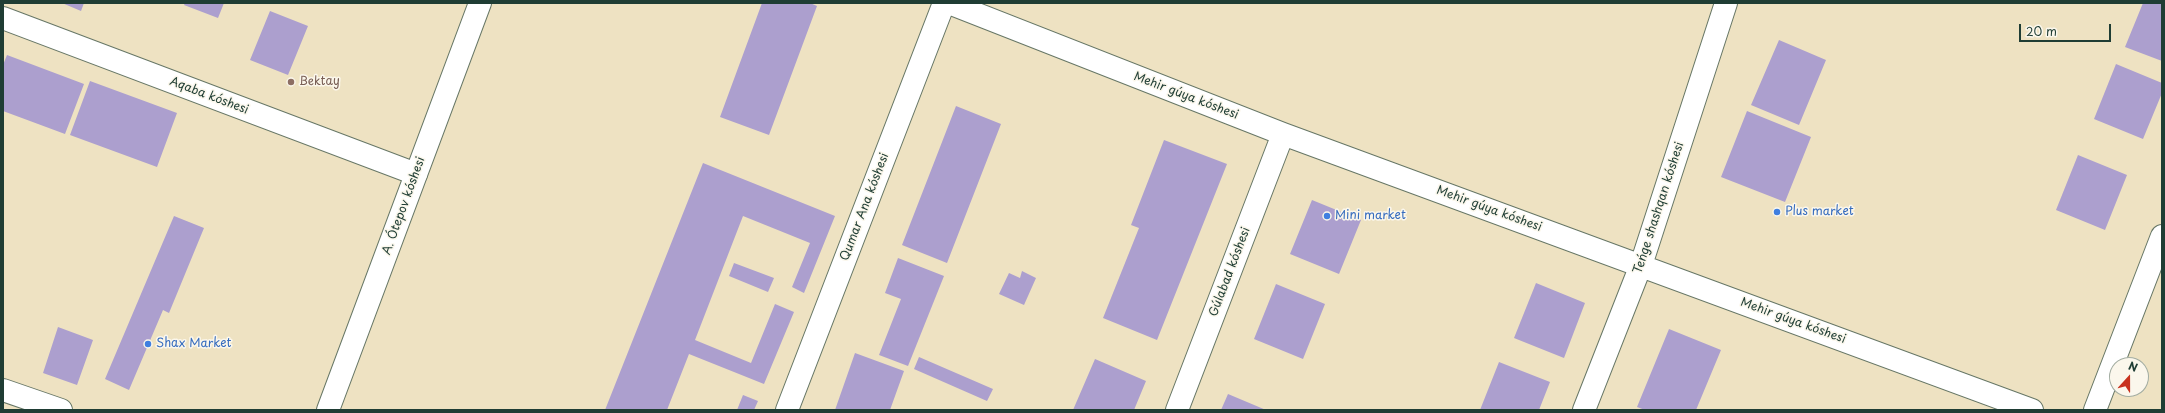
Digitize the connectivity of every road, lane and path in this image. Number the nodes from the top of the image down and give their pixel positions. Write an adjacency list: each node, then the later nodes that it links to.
1 (480, 3): 7 (street, A. Ótepov kóshesi)
2 (944, 3): 13 (street, Qumar Ana kóshesi)
3 (949, 3): 6 (street, Mehir gúyа kóshesi)
4 (1726, 3): 9 (street, Teńge shashqan kóshesi)
5 (3, 18): 7 (street, Aqaba kóshesi)
6 (1283, 134): 9 (street, Mehir gúyа kóshesi); 14 (street, Gúlabad kóshesi)
7 (416, 174): 12 (street, A. Ótepov kóshesi)
8 (2162, 236): 17 (street)
9 (1640, 265): 15 (street, Teńge shashqan kóshesi); 16 (street, Mehir gúyа kóshesi)
10 (3, 390): 11 (street)
11 (61, 410)
12 (328, 410)
13 (787, 410)
14 (1177, 410)
15 (1584, 410)
16 (2032, 410)
17 (2095, 410)

